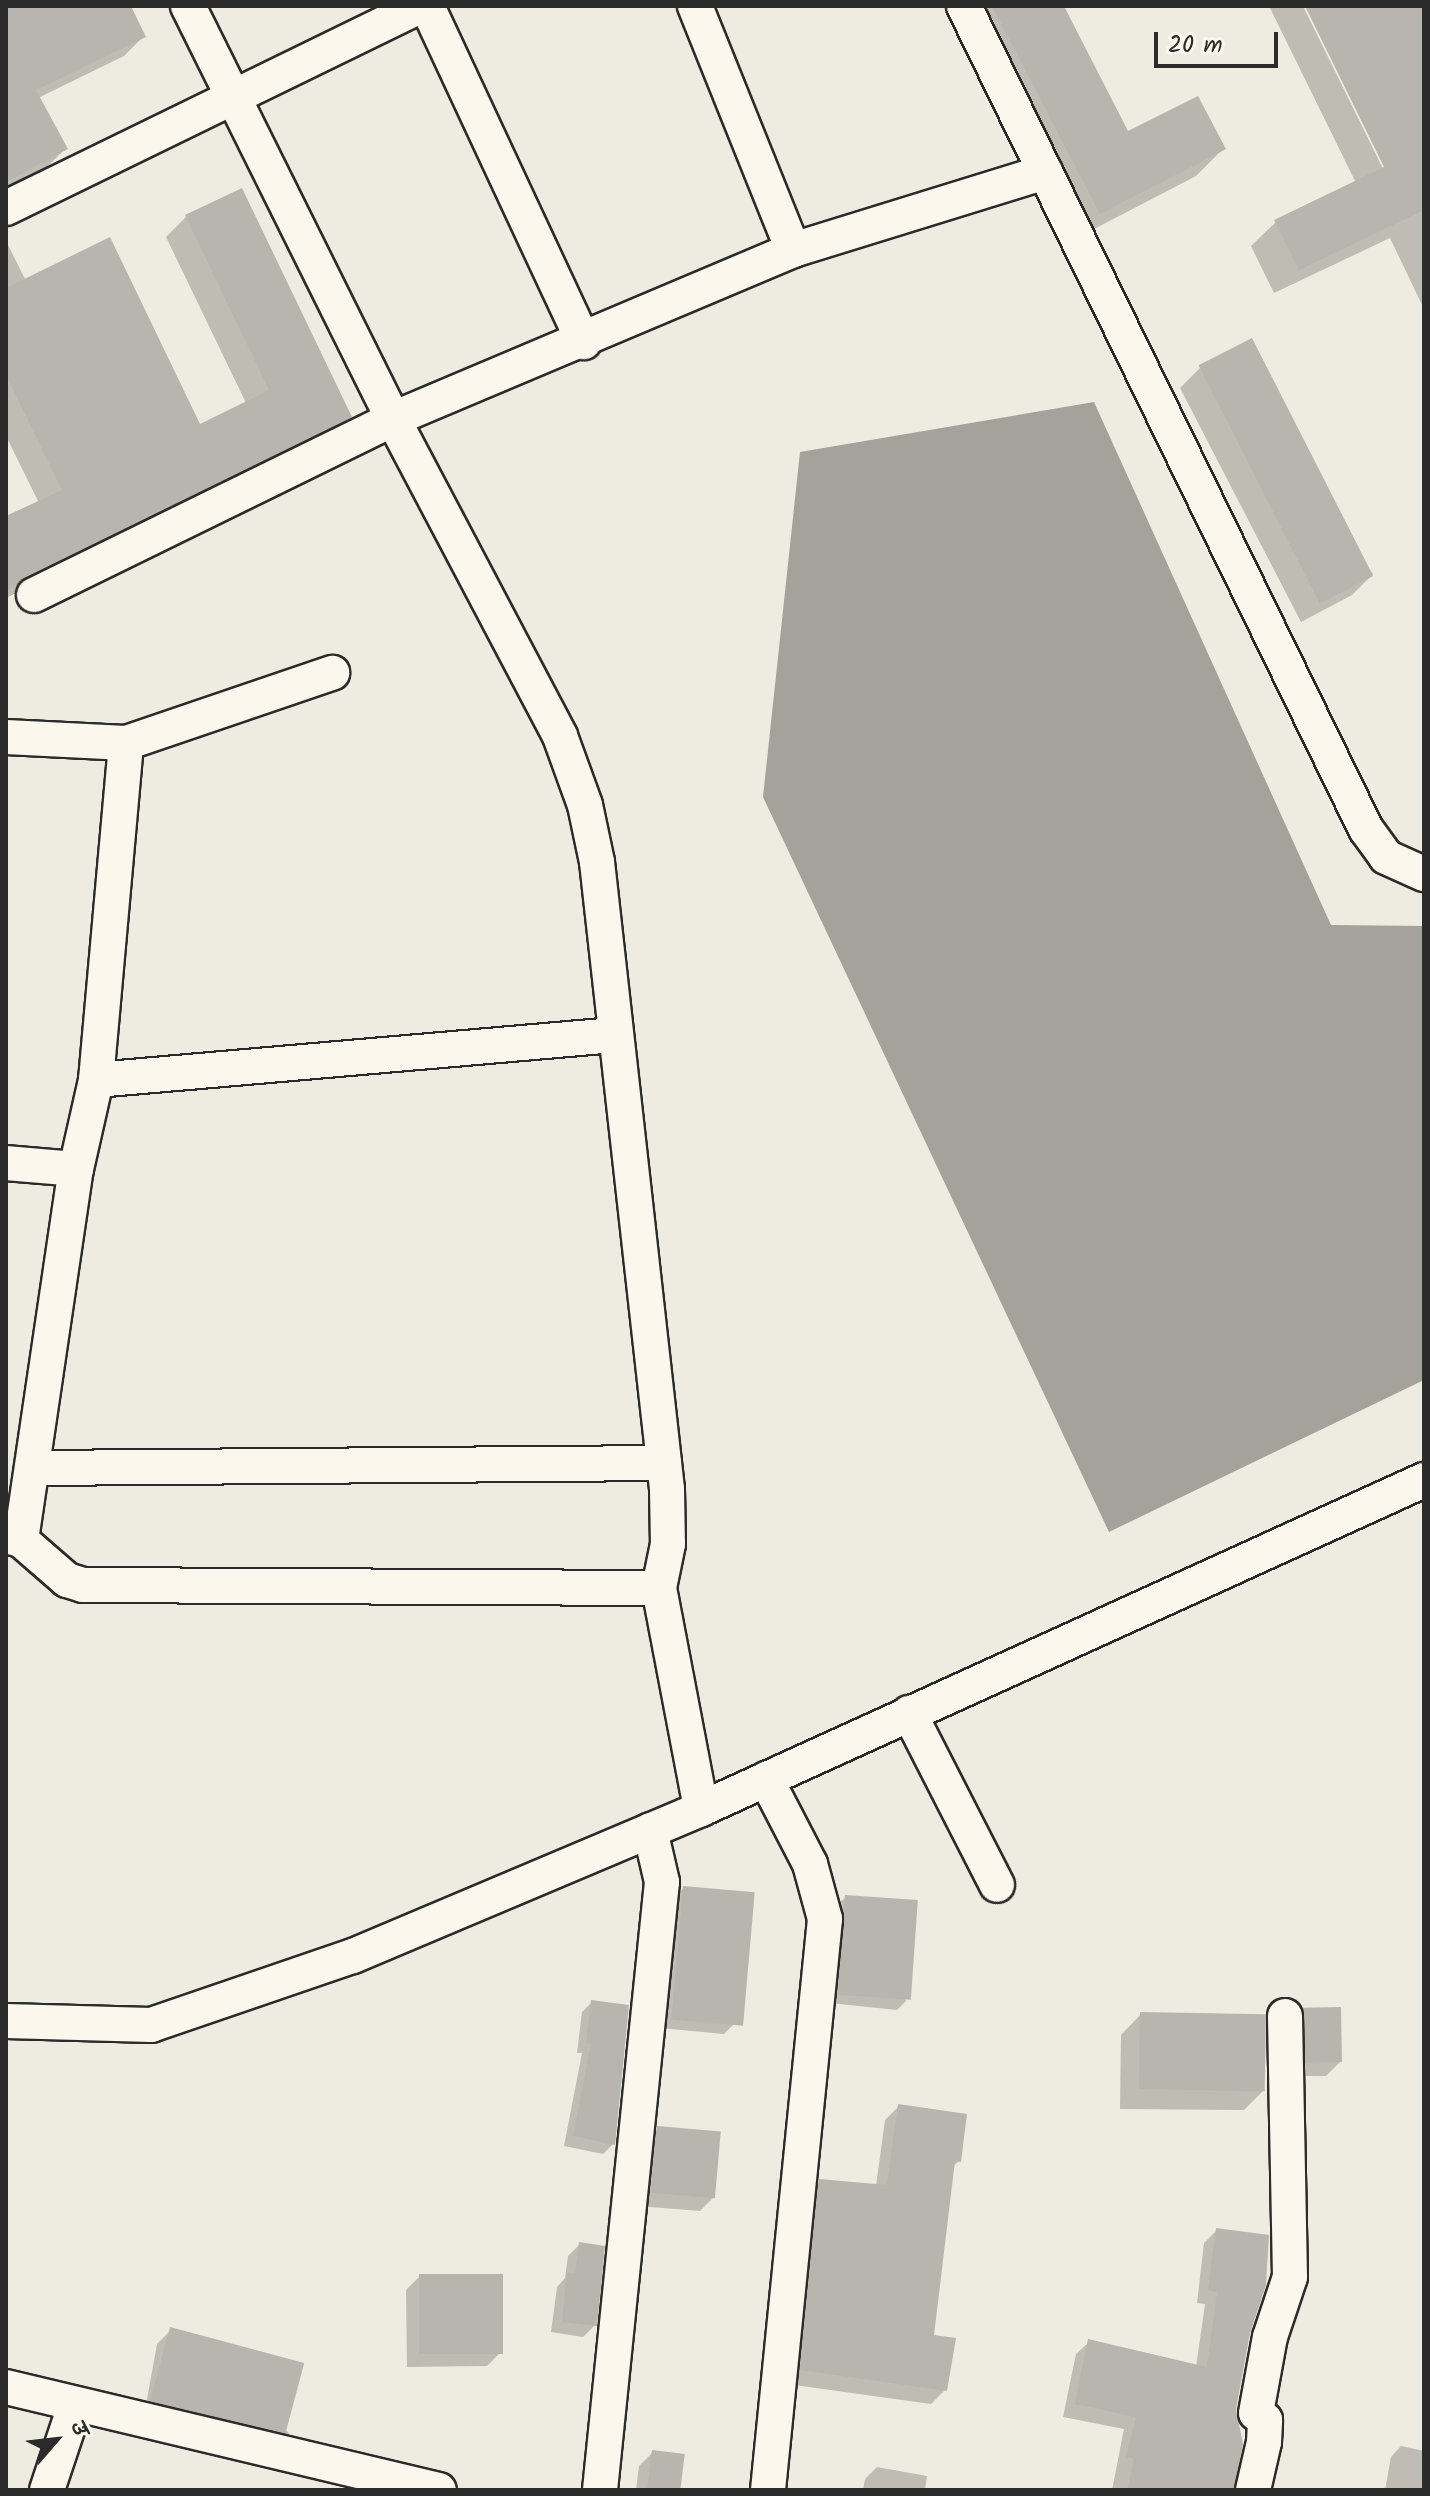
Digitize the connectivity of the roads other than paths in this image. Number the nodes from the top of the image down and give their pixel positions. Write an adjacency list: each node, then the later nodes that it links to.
1 (188, 6): 5 (street)
2 (424, 6): 5 (street); 9 (street)
3 (695, 6): 8 (street)
4 (964, 6): 6 (street)
5 (234, 97): 7 (street); 10 (street)
6 (1045, 172): 8 (street); 15 (street)
7 (6, 208)
8 (793, 250): 9 (street)
9 (584, 342): 10 (street)
10 (393, 419): 11 (street); 16 (street)
11 (34, 595)
12 (332, 673): 14 (street)
13 (6, 737): 14 (street)
14 (126, 743): 17 (street)
15 (1424, 874)
16 (614, 1035): 17 (street); 20 (street)
17 (96, 1080): 19 (street)
18 (6, 1163): 19 (street)
19 (76, 1169): 21 (street)
20 (664, 1463): 21 (street); 24 (street)
21 (32, 1468): 23 (street)
22 (1424, 1480): 25 (street)
23 (14, 1538): 24 (street)
24 (659, 1588): 27 (street)
25 (909, 1713): 26 (street); 29 (street)
26 (766, 1779): 27 (street); 37 (street)
27 (701, 1809): 28 (street)
28 (650, 1830): 31 (street); 36 (street)
29 (997, 1885)
30 (1285, 2016): 38 (street)
31 (6, 2021)
32 (6, 2387): 33 (street)
33 (75, 2406): 34 (street); 35 (street)
34 (47, 2490)
35 (439, 2490)
36 (600, 2490)
37 (768, 2490)
38 (1253, 2490)

